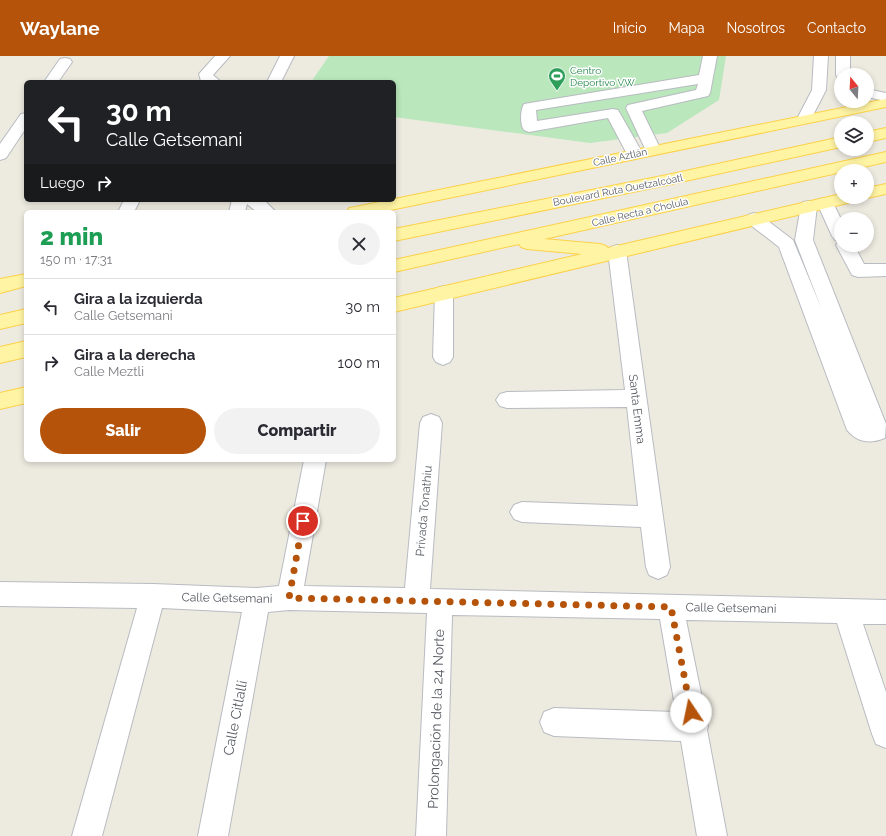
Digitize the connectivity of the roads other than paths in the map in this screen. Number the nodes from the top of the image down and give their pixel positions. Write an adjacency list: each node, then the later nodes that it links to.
1 (223, 56): 10 (street)
2 (287, 56): 11 (street)
3 (710, 56): 8 (street)
4 (821, 56): 15 (street)
5 (843, 56): 7 (street)
6 (65, 62): 9 (street)
7 (843, 68)
8 (706, 78): 20 (street); 21 (street)
9 (52, 80)
10 (210, 80)
11 (275, 80)
12 (874, 94): 13 (street)
13 (886, 97)
14 (886, 103): 15 (main road, Calle Aztlán)
15 (804, 119): 20 (main road, Calle Aztlán); 24 (main road)
16 (24, 121): 22 (street)
17 (886, 133): 18 (main road)
18 (874, 136)
19 (834, 144): 24 (main road, Boulevard Ruta Quetzalcóatl)
20 (653, 150): 21 (main road, Calle Aztlán)
21 (635, 154): 31 (main road, Calle Aztlán)
22 (0, 155)
23 (886, 156): 35 (main road, Calle Recta a Cholula)
24 (733, 166): 34 (main road, Boulevard Ruta Quetzalcóatl)
25 (886, 189): 26 (main road)
26 (874, 192)
27 (834, 201): 29 (main road)
28 (256, 202): 30 (street)
29 (817, 205): 32 (main road); 32 (street); 33 (street)
30 (266, 210)
31 (365, 210)
32 (754, 219): 36 (main road)
33 (834, 227)
34 (396, 234)
35 (508, 241): 36 (main road); 38 (main road, Calle Recta a Cholula)
36 (617, 251): 42 (main road); 50 (street, Santa Emma)
37 (849, 252): 39 (street)
38 (396, 266)
39 (886, 270)
40 (24, 280): 41 (main road)
41 (0, 286)
42 (444, 293): 43 (main road); 48 (street)
43 (396, 305)
44 (24, 316): 45 (main road)
45 (0, 322)
46 (24, 349): 47 (main road)
47 (0, 354)
48 (443, 357)
49 (24, 395): 52 (main road)
50 (636, 398): 51 (street); 56 (street, Santa Emma)
51 (507, 400)
52 (0, 401)
53 (431, 423): 62 (street, Privada Tonathiu)
54 (315, 462): 60 (street)
55 (522, 512): 56 (street)
56 (651, 517): 57 (street, Santa Emma)
57 (658, 567)
58 (0, 594): 59 (street, Calle Getsemani)
59 (153, 596): 61 (street, Calle Getsemani); 69 (street)
60 (289, 598): 61 (street, Calle Getsemani); 62 (street, Calle Getsemani)
61 (256, 600): 70 (street, Calle Citlalli)
62 (428, 601): 63 (street, Calle Getsemani); 71 (street, Prolongación de la 24 Norte)
63 (671, 607): 64 (street, Calle Getsemani); 67 (street)
64 (846, 610): 65 (street, Calle Getsemani); 68 (street)
65 (886, 612)
66 (554, 722): 67 (street)
67 (694, 727): 72 (street)
68 (886, 734)
69 (87, 836)
70 (213, 836)
71 (431, 836)
72 (712, 836)

